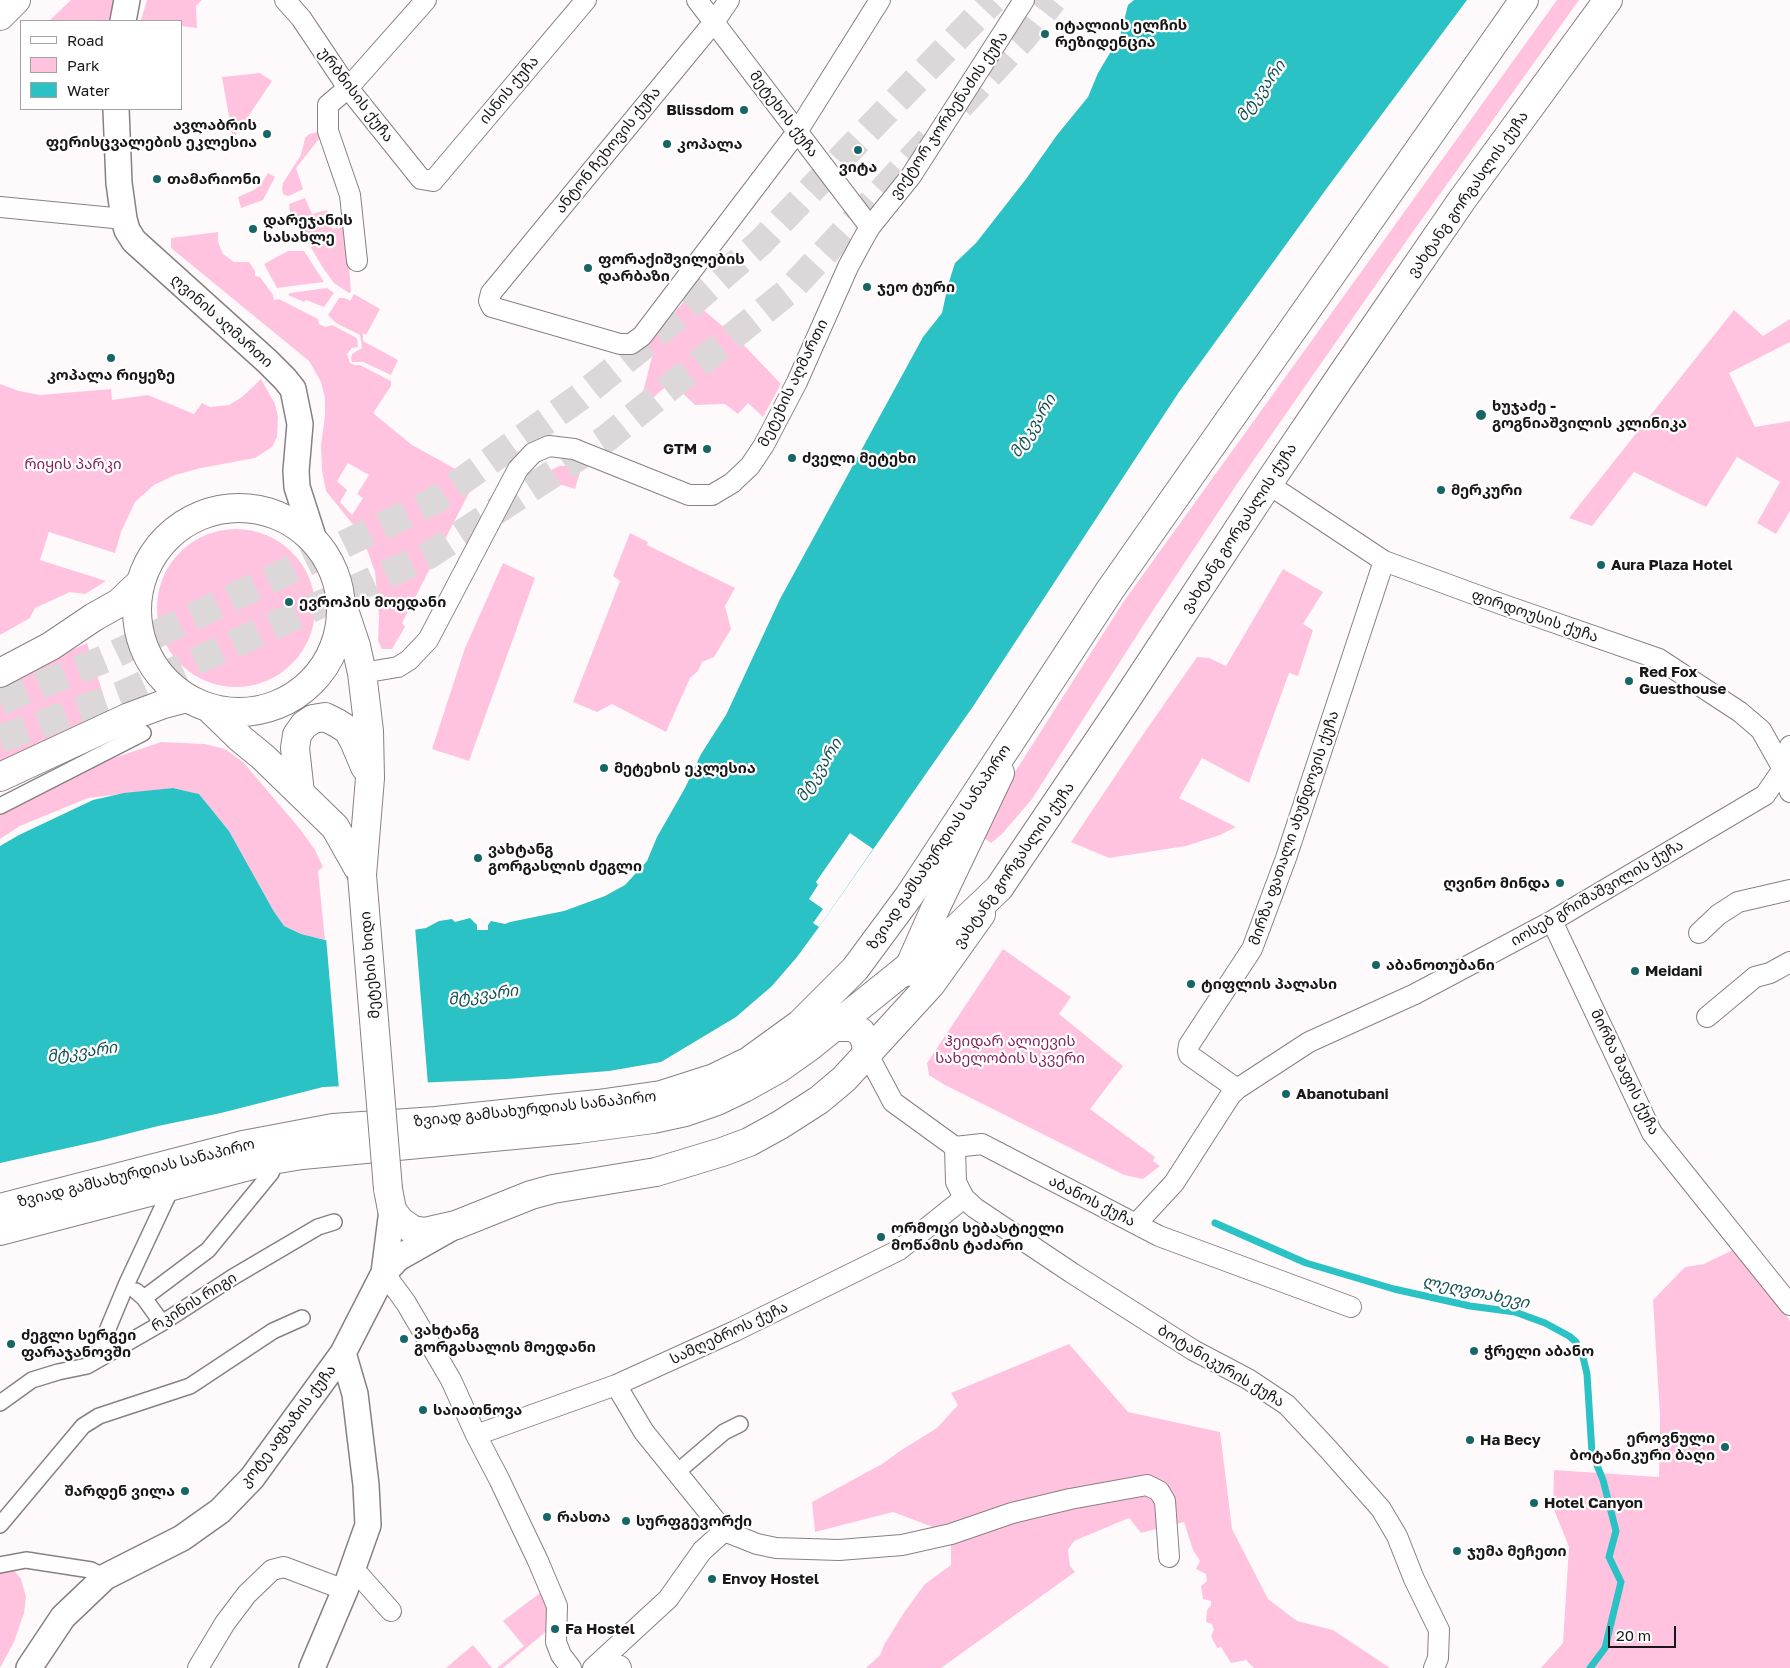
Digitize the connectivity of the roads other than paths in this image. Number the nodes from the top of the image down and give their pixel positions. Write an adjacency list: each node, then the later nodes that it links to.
1 (16, 0): 12 (main road)
2 (127, 0): 13 (street)
3 (285, 0): 15 (street, ურბნისის ქუჩა)
4 (426, 0): 15 (street)
5 (586, 0): 18 (street, ისნის ქუჩა)
6 (697, 0): 14 (street, მეტეხის ქუჩა)
7 (729, 0): 14 (street, ანტონ ჩეხოვის ქუჩა)
8 (880, 0): 17 (street)
9 (1024, 0): 21 (street, ვიქტორ ჯორბენაძის ქუჩა)
10 (1524, 0): 31 (main road, ვახტანგ გორგასლის ქუჩა)
11 (1608, 0): 23 (main road, ვახტანგ გორგასლის ქუჩა)
12 (0, 16)
13 (123, 20)
14 (714, 22): 17 (street, მეტეხის ქუჩა); 17 (street, ანტონ ჩეხოვის ქუჩა)
15 (348, 88): 18 (street, ურბნისის ქუჩა); 22 (street)
16 (116, 110): 20 (street, ღვინის აღმართი)
17 (797, 132): 21 (street, მეტეხის ქუჩა)
18 (433, 181)
19 (0, 207): 20 (street)
20 (124, 218): 24 (street, ღვინის აღმართი)
21 (870, 228): 29 (street, მეტეხის აღმართი)
22 (357, 261)
23 (1268, 484): 25 (street, ფირდოუსის ქუჩა); 41 (main road, ვახტანგ გორგასლის ქუჩა)
24 (314, 540): 26 (main road); 27 (main road)
25 (1384, 561): 34 (street, ფირდოუსის ქუჩა); 50 (street, მირზა ფათალი ახუნდოვის ქუჩა)
26 (140, 583): 28 (main road); 30 (main road)
27 (340, 598): 29 (main road); 30 (main road)
28 (0, 673)
29 (362, 673): 36 (main road)
30 (198, 703): 35 (main road); 38 (main road, მეტეხის ხიდი)
31 (1026, 718): 46 (main road, ვახტანგ გორგასლის ქუჩა); 55 (main road, ზვიად გამსახურდიას სანაპირო)
32 (143, 733): 39 (street)
33 (1790, 746): 34 (street, იოსებ გრიშაშვილის ქუჩა)
34 (1783, 769): 37 (street, ფირდოუსის ქუჩა); 43 (street, იოსებ გრიშაშვილის ქუჩა)
35 (0, 777)
36 (370, 778): 38 (main road); 40 (main road)
37 (1790, 792)
38 (300, 793): 40 (main road, მეტეხის ხიდი)
39 (0, 806)
40 (362, 874): 56 (main road, მეტეხის ხიდი, bridge)
41 (999, 888): 46 (main road, ზვიად გამსახურდიას სანაპირო); 49 (main road, ვახტანგ გორგასლის ქუჩა)
42 (1790, 890): 44 (street)
43 (1552, 921): 50 (street, იოსებ გრიშაშვილის ქუჩა); 64 (street, მირზა შაფის ქუჩა)
44 (1699, 933)
45 (1790, 962): 47 (street)
46 (910, 966): 48 (main road, ზვიად გამსახურდიას სანაპირო); 49 (main road, ვახტანგ გორგასლის ქუჩა)
47 (1707, 1016)
48 (835, 1027): 49 (main road); 60 (main road, ზვიად გამსახურდიას სანაპირო)
49 (868, 1055): 51 (street); 59 (main road, ვახტანგ გორგასლის ქუჩა)
50 (1237, 1088): 58 (street, იოსებ გრიშაშვილის ქუჩა)
51 (955, 1147): 54 (street); 58 (street, აბანოს ქუჩა)
52 (274, 1165): 63 (street)
53 (170, 1191): 62 (street)
54 (964, 1198): 70 (street, სამღებროს ქუჩა); 89 (street, ბოტანიკურის ქუჩა)
55 (0, 1208)
56 (392, 1210): 59 (main road); 61 (street)
57 (334, 1222): 67 (street, რკინის რიგი)
58 (1136, 1224): 65 (street, აბანოს ქუჩა)
59 (456, 1225): 61 (street)
60 (0, 1231)
61 (384, 1274): 68 (street, კოტე აფხაზის ქუჩა); 73 (street)
62 (128, 1283): 63 (street); 69 (street)
63 (144, 1298): 67 (street)
64 (1790, 1305)
65 (1351, 1307)
66 (302, 1318): 75 (street)
67 (162, 1323): 69 (street, რკინის რიგი)
68 (343, 1353): 79 (street, კოტე აფხაზის ქუჩა); 80 (street)
69 (94, 1362): 71 (street, რკინის რიგი)
70 (616, 1385): 73 (street, სამღებროს ქუჩა); 74 (street)
71 (0, 1403)
72 (740, 1424): 74 (street)
73 (476, 1435): 85 (street)
74 (676, 1473): 76 (street)
75 (0, 1525)
76 (724, 1531): 77 (street); 86 (street)
77 (1169, 1557)
78 (0, 1565): 79 (street)
79 (106, 1578): 82 (street, კოტე აფხაზის ქუჩა)
80 (349, 1581): 81 (street); 83 (street); 84 (street)
81 (391, 1611)
82 (29, 1668)
83 (198, 1668)
84 (312, 1668)
85 (570, 1668)
86 (593, 1668)
87 (610, 1668): 88 (street)
88 (622, 1668)
89 (1434, 1668)

